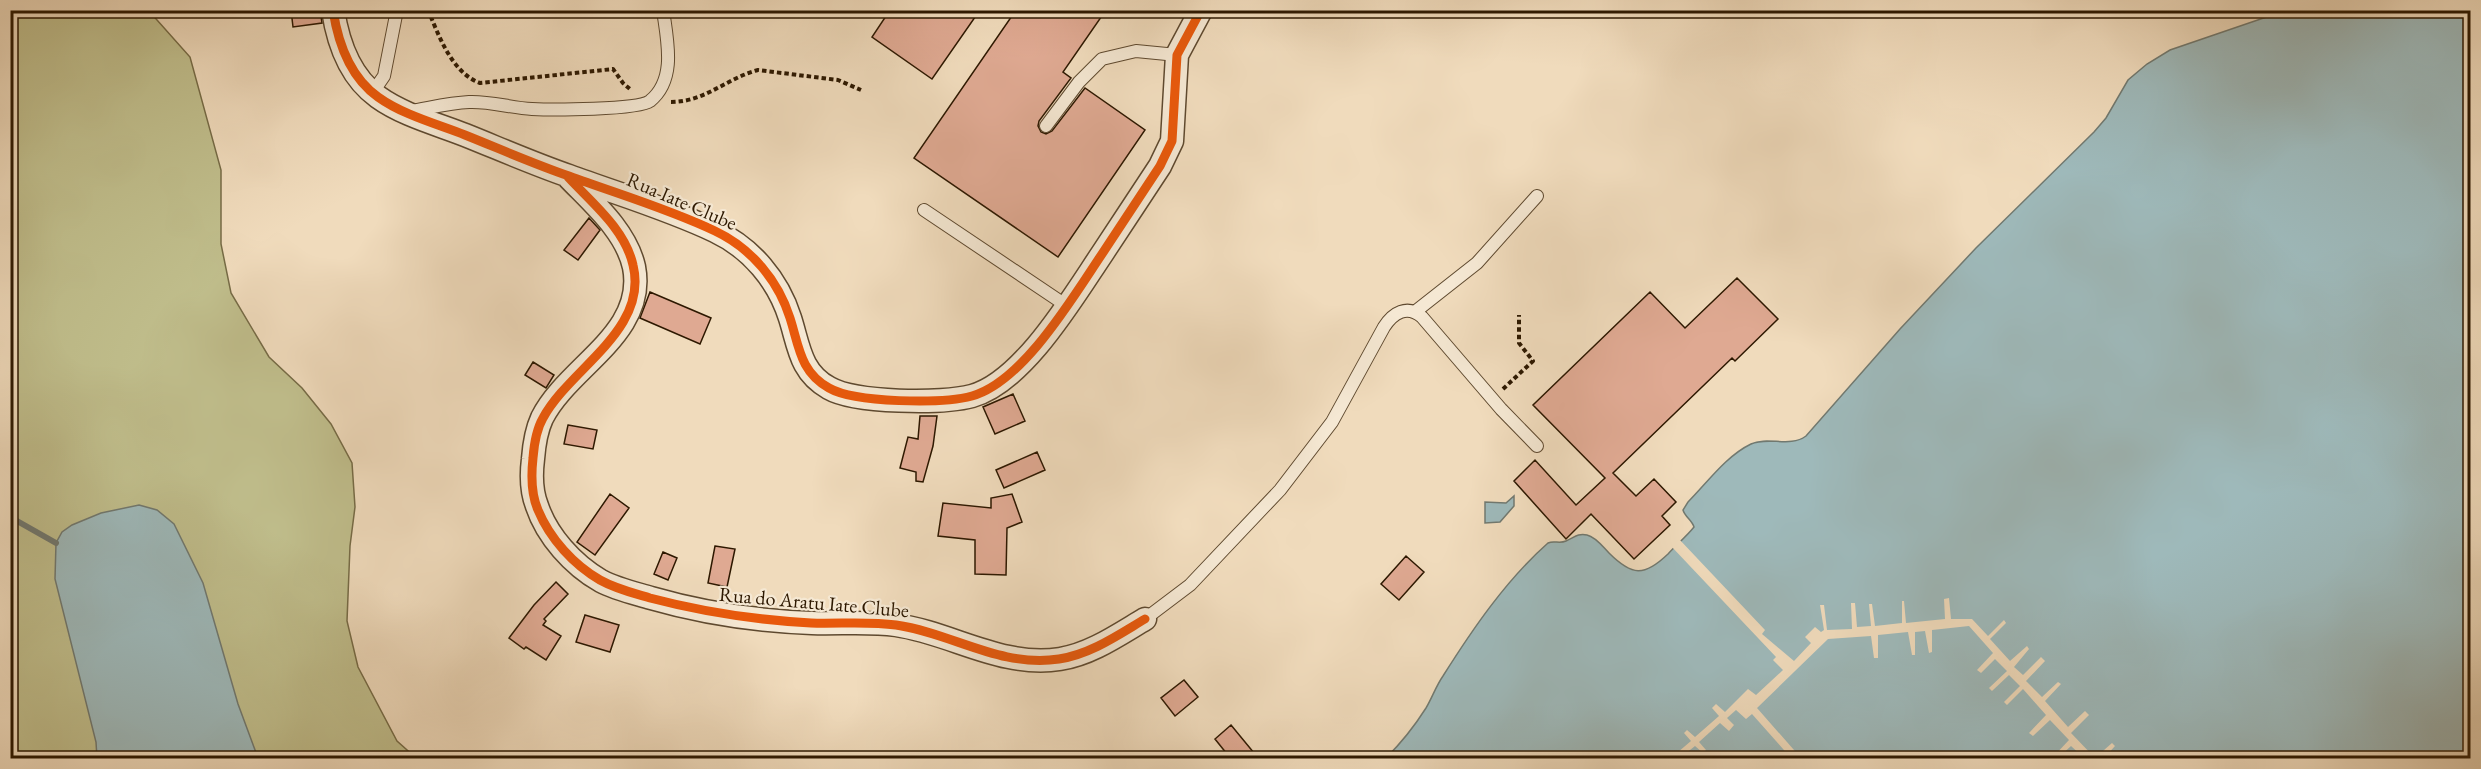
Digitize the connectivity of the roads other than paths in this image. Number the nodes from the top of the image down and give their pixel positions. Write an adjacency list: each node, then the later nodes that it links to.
1 (333, 10): 6 (street, Rua Iate Clube)
2 (397, 10): 6 (lane)
3 (663, 10): 7 (lane)
4 (1200, 10): 5 (street, Rua Iate Clube)
5 (1177, 55): 8 (lane); 12 (street, Rua Iate Clube)
6 (373, 92): 7 (street, Rua Iate Clube)
7 (406, 111): 9 (street, Rua Iate Clube)
8 (1046, 126)
9 (566, 175): 12 (street, Rua Iate Clube); 15 (street, Rua do Aratu Iate Clube)
10 (1536, 196): 13 (lane)
11 (924, 210): 12 (lane)
12 (1067, 306)
13 (1416, 311): 14 (lane); 15 (lane)
14 (1537, 446)
15 (1145, 619)

